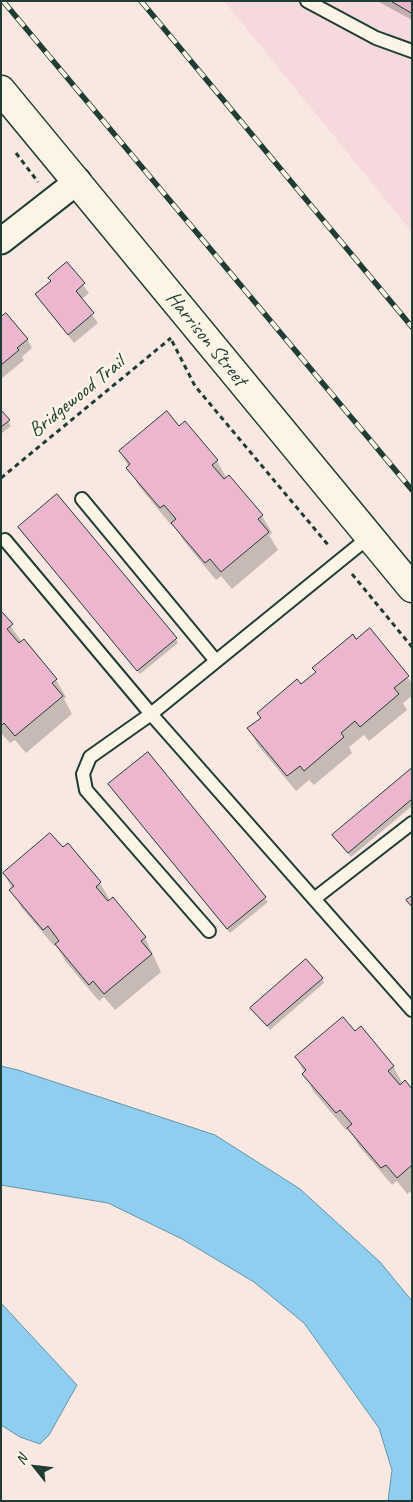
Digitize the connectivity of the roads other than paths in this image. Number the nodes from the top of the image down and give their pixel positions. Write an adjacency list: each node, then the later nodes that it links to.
1 (307, 1): 2 (lane)
2 (412, 51)
3 (1, 90): 4 (main road, Harrison Street)
4 (78, 181): 5 (street); 7 (main road, Harrison Street)
5 (1, 241)
6 (82, 499): 10 (lane)
7 (368, 537): 9 (main road, Harrison Street); 10 (lane)
8 (5, 540): 11 (lane)
9 (412, 588)
10 (216, 661): 11 (lane)
11 (151, 714): 13 (lane); 14 (lane)
12 (412, 823): 13 (lane)
13 (314, 899): 15 (lane)
14 (210, 931)
15 (412, 1010)

